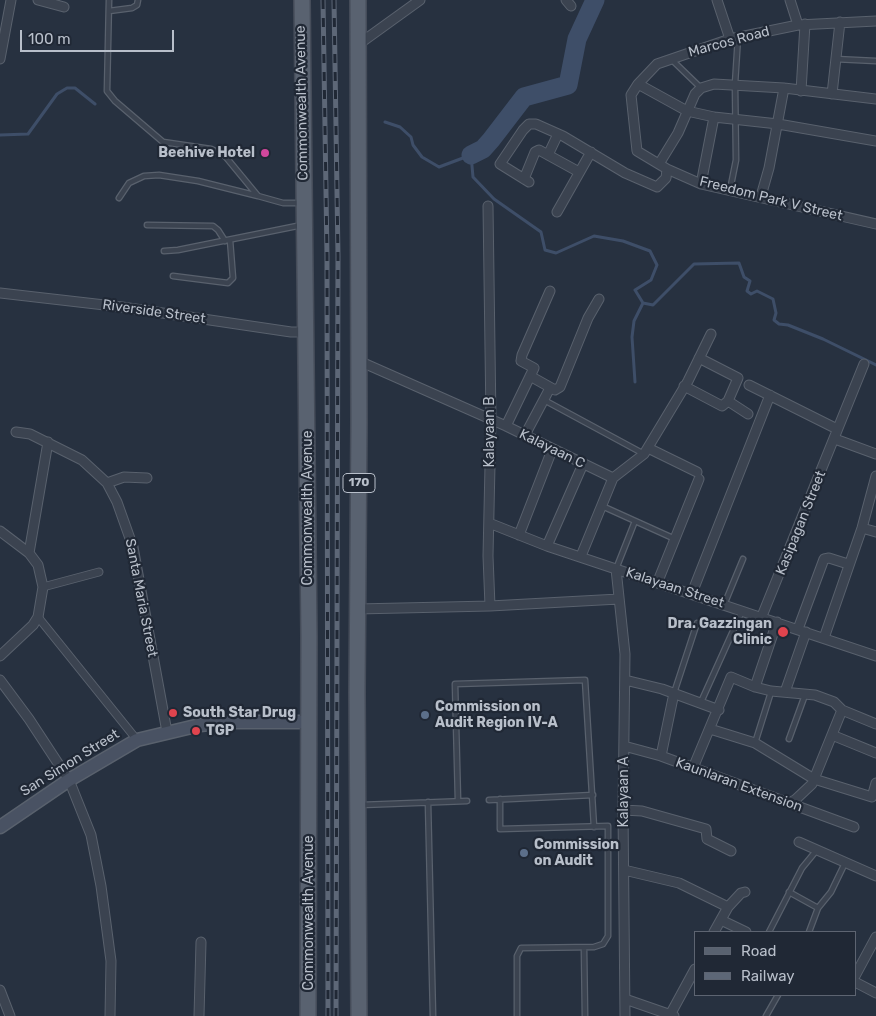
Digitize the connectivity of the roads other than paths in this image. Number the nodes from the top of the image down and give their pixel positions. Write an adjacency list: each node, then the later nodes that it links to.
1 (11, 0): 18 (street)
2 (38, 0): 10 (street)
3 (109, 0): 11 (lane)
4 (138, 0): 11 (lane)
5 (302, 0): 44 (main road, Commonwealth Avenue)
6 (358, 0): 16 (main road, 170)
7 (420, 0): 16 (street)
8 (717, 0): 15 (street)
9 (790, 0): 14 (street)
10 (64, 7)
11 (108, 11): 41 (lane)
12 (876, 21): 13 (street, Marcos Road)
13 (840, 22): 14 (street, Marcos Road); 19 (street)
14 (802, 24): 15 (street, Marcos Road); 25 (street)
15 (734, 38): 17 (street, Marcos Road); 22 (lane)
16 (359, 44): 59 (main road, 170)
17 (670, 58): 21 (street, Marcos Road); 23 (lane)
18 (0, 59)
19 (835, 59): 20 (lane); 26 (street)
20 (876, 61)
21 (638, 84): 28 (street); 36 (street, Marcos Road)
22 (735, 84): 23 (street); 24 (street); 30 (lane)
23 (701, 88): 28 (street)
24 (784, 88): 25 (street); 31 (street)
25 (801, 91): 26 (street)
26 (832, 94): 27 (street)
27 (876, 99)
28 (688, 111): 29 (street); 36 (street)
29 (714, 118): 30 (street); 39 (street)
30 (737, 120): 31 (street); 40 (lane)
31 (778, 124): 33 (street); 42 (street)
32 (558, 134): 34 (street); 35 (street); 35 (street)
33 (876, 140)
34 (591, 152): 37 (street); 38 (street)
35 (548, 155): 38 (street)
36 (658, 164): 37 (street, Freedom Park V Street)
37 (667, 169): 39 (street, Freedom Park V Street)
38 (579, 172): 46 (street)
39 (701, 184): 40 (street, Freedom Park V Street)
40 (730, 190): 42 (street, Freedom Park V Street)
41 (258, 196): 43 (lane); 44 (lane)
42 (761, 196): 47 (street, Freedom Park V Street)
43 (119, 198)
44 (303, 203): 49 (main road, Commonwealth Avenue)
45 (488, 206): 69 (street, Kalayaan B)
46 (556, 212)
47 (876, 224)
48 (147, 225): 50 (lane)
49 (304, 225): 50 (lane); 56 (main road, Commonwealth Avenue)
50 (227, 241): 51 (lane); 52 (lane)
51 (164, 251)
52 (173, 276)
53 (550, 291): 61 (street)
54 (0, 294): 56 (street, Riverside Street)
55 (599, 299): 64 (street)
56 (307, 332): 126 (main road, Commonwealth Avenue)
57 (711, 334): 58 (street)
58 (699, 358): 63 (street); 67 (street)
59 (359, 361): 69 (street, Kalayaan C); 106 (main road, 170)
60 (864, 364): 71 (street, Kasipagan Street)
61 (530, 376): 64 (street); 70 (street)
62 (749, 385): 65 (street)
63 (684, 386): 67 (street); 77 (street)
64 (550, 388): 66 (street)
65 (770, 395): 71 (street); 102 (street)
66 (544, 400): 73 (street); 77 (lane)
67 (728, 401): 68 (street)
68 (748, 414)
69 (491, 420): 70 (street, Kalayaan C); 87 (street, Kalayaan B)
70 (506, 426): 73 (street, Kalayaan C)
71 (837, 429): 74 (street, Kasipagan Street)
72 (16, 432): 75 (street, Santa Maria Street)
73 (525, 435): 76 (street, Kalayaan C)
74 (835, 439): 78 (street); 108 (street, Kasipagan Street)
75 (48, 442): 83 (street, Santa Maria Street); 94 (street)
76 (552, 450): 79 (street, Kalayaan C); 91 (street)
77 (646, 451): 82 (street); 92 (street)
78 (876, 454)
79 (583, 464): 82 (street, Kalayaan C); 93 (street)
80 (876, 476): 84 (street)
81 (147, 478): 83 (street)
82 (612, 478): 85 (street)
83 (107, 484): 129 (street, Santa Maria Street)
84 (874, 492): 88 (street)
85 (600, 506): 86 (lane); 95 (street)
86 (635, 521): 92 (lane); 98 (lane)
87 (488, 523): 91 (street); 105 (street, Kalayaan B)
88 (862, 528): 90 (street); 97 (street)
89 (0, 530): 94 (street)
90 (876, 532)
91 (519, 535): 93 (street)
92 (676, 540): 100 (street)
93 (547, 546): 95 (street)
94 (29, 554): 101 (street)
95 (581, 556): 98 (street)
96 (743, 559): 104 (lane)
97 (848, 564): 112 (street); 113 (street)
98 (616, 569): 100 (street, Kalayaan Street); 103 (street, Kalayaan A)
99 (99, 572): 101 (street)
100 (658, 581): 102 (street, Kalayaan Street)
101 (43, 587): 109 (street)
102 (692, 593): 104 (street, Kalayaan Street)
103 (619, 599): 105 (street); 117 (street, Kalayaan A)
104 (724, 605): 107 (street, Kalayaan Street)
105 (490, 606): 106 (street)
106 (357, 609): 148 (main road, 170)
107 (742, 610): 108 (street, Kalayaan Street); 123 (lane)
108 (762, 616): 110 (street, Kalayaan Street)
109 (38, 617): 114 (street); 131 (street)
110 (777, 622): 112 (street, Kalayaan Street); 118 (street)
111 (697, 623): 121 (lane)
112 (802, 631): 113 (street, Kalayaan Street); 120 (street)
113 (824, 638): 115 (street, Kalayaan Street)
114 (0, 656)
115 (876, 656)
116 (0, 680): 139 (street)
117 (625, 680): 121 (street); 134 (street, Kalayaan A)
118 (755, 687): 119 (street); 124 (street)
119 (771, 691): 120 (street); 133 (lane)
120 (784, 692): 122 (street)
121 (674, 693): 123 (street); 136 (street)
122 (805, 695): 125 (street); 132 (lane)
123 (701, 702): 124 (street)
124 (719, 710): 128 (street)
125 (842, 710): 127 (street); 130 (street)
126 (309, 722): 129 (main road, San Simon Street); 182 (main road, Commonwealth Avenue)
127 (876, 724)
128 (710, 729): 133 (street); 137 (street)
129 (167, 732): 131 (main road, San Simon Street)
130 (832, 736): 135 (street); 138 (street)
131 (137, 740): 139 (main road, San Simon Street)
132 (789, 740)
133 (755, 743): 138 (street)
134 (624, 746): 136 (street, Kaunlaran Extension); 149 (street, Kalayaan A)
135 (876, 753)
136 (660, 756): 137 (street, Kaunlaran Extension)
137 (693, 768): 147 (street, Kaunlaran Extension)
138 (814, 779): 140 (street); 147 (street)
139 (69, 780): 150 (main road, San Simon Street); 180 (street)
140 (876, 783)
141 (593, 795): 142 (lane); 144 (lane); 151 (lane)
142 (500, 799): 143 (lane); 151 (lane)
143 (489, 800)
144 (458, 801): 145 (lane); 146 (lane)
145 (467, 801)
146 (428, 802): 148 (lane); 184 (lane)
147 (788, 803): 152 (street, Kaunlaran Extension)
148 (358, 806): 183 (main road, 170)
149 (623, 810): 155 (street); 157 (street, Kalayaan A)
150 (0, 827)
151 (594, 827): 170 (lane)
152 (854, 827)
153 (799, 842): 154 (street)
154 (817, 849): 156 (street); 160 (lane)
155 (731, 851)
156 (845, 862): 158 (street); 162 (lane)
157 (624, 870): 161 (street); 177 (street, Kalayaan A)
158 (876, 876)
159 (746, 892): 161 (street)
160 (789, 892): 162 (lane); 166 (lane)
161 (728, 907): 163 (street)
162 (818, 908): 167 (lane)
163 (721, 920): 164 (street); 165 (street)
164 (715, 931)
165 (744, 931)
166 (770, 931)
167 (809, 931)
168 (876, 937): 172 (street)
169 (201, 942): 181 (street)
170 (584, 948): 185 (lane); 186 (lane)
171 (694, 971): 178 (street)
172 (856, 974)
173 (856, 983): 175 (street)
174 (0, 990): 179 (street)
175 (876, 993)
176 (777, 996): 188 (lane)
177 (625, 1000): 178 (street); 187 (street, Kalayaan A)
178 (672, 1015)
179 (10, 1016)
180 (110, 1016)
181 (199, 1016)
182 (308, 1016)
183 (360, 1016)
184 (433, 1016)
185 (517, 1016)
186 (585, 1016)
187 (626, 1016)
188 (766, 1016)

